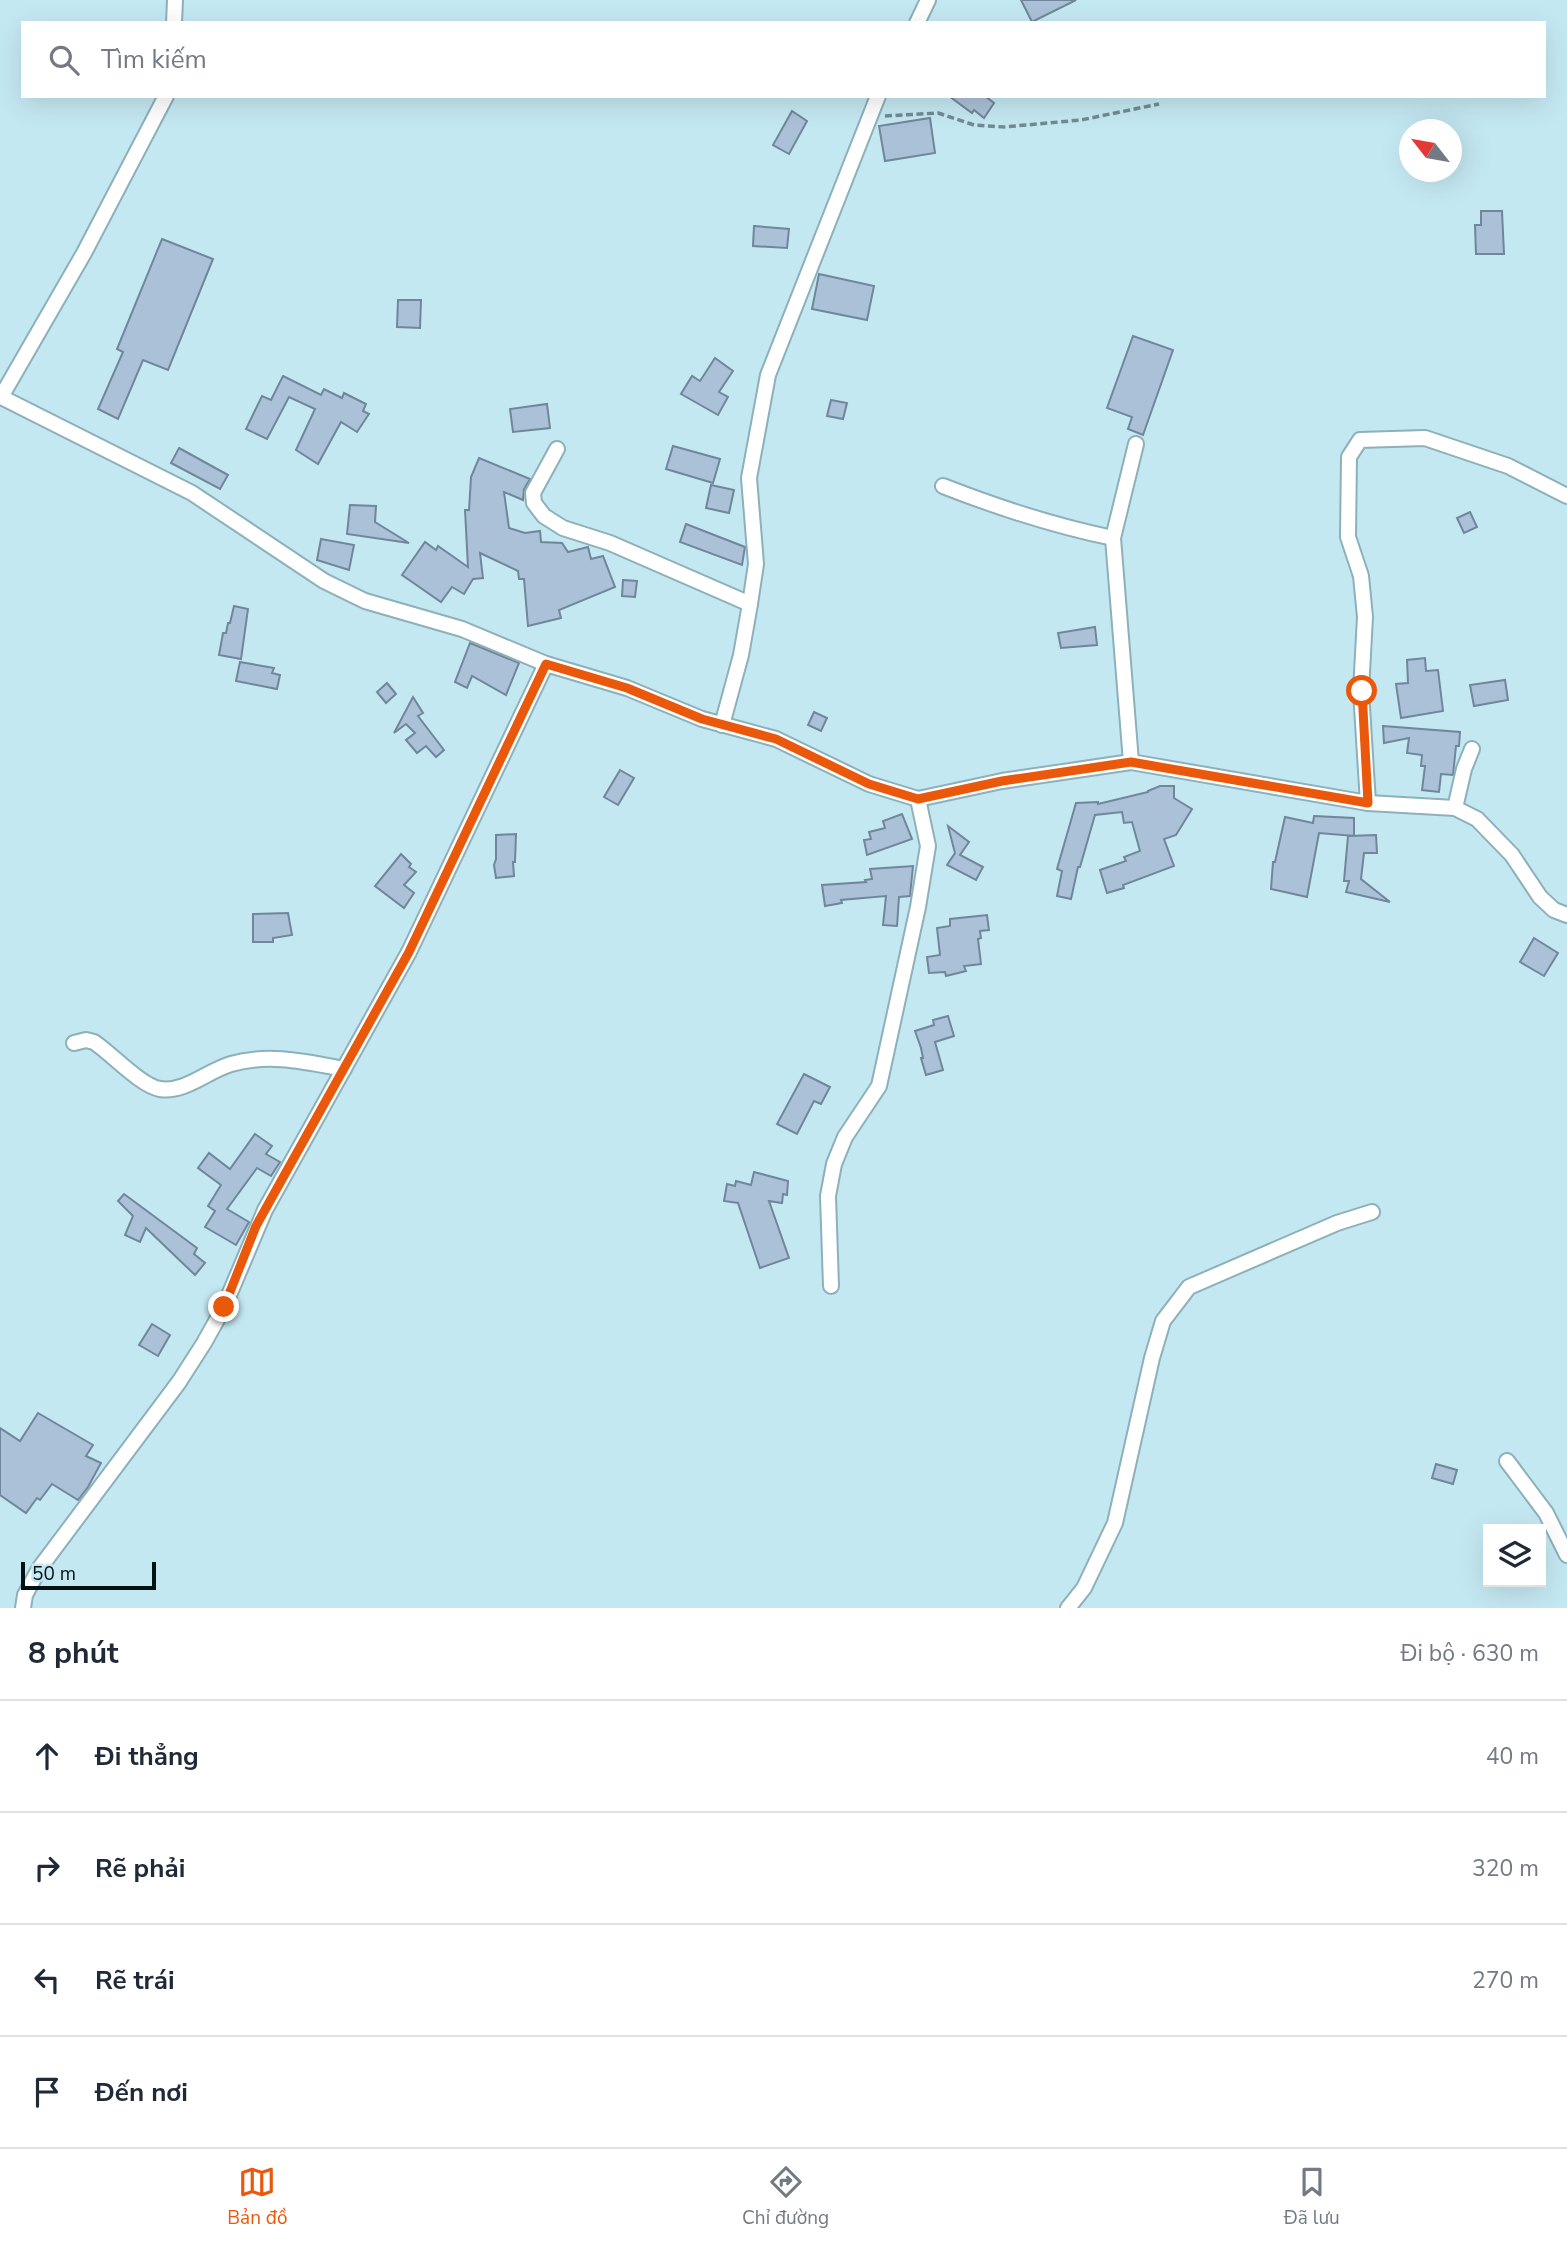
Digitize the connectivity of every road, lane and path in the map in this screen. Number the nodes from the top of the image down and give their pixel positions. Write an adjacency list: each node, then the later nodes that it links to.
1 (175, 0): 3 (street)
2 (928, 0): 4 (street)
3 (174, 21)
4 (918, 21)
5 (165, 98): 9 (street)
6 (877, 98): 8 (street)
7 (1159, 104): 8 (path)
8 (870, 117): 15 (street)
9 (1, 397): 16 (street)
10 (1136, 444): 14 (street)
11 (557, 449): 15 (street)
12 (943, 486): 14 (street)
13 (1567, 496): 21 (street)
14 (1113, 538): 19 (street)
15 (750, 604): 17 (street)
16 (546, 664): 17 (street); 25 (street)
17 (722, 725): 20 (street)
18 (1472, 749): 22 (street)
19 (1131, 762): 20 (street); 21 (street)
20 (918, 799): 27 (street)
21 (1368, 803): 22 (street)
22 (1455, 808): 23 (street)
23 (1567, 915)
24 (74, 1043): 25 (street)
25 (344, 1069): 30 (street)
26 (1373, 1212): 31 (street)
27 (831, 1286)
28 (1507, 1461): 29 (street)
29 (1567, 1555)
30 (23, 1608)
31 (1069, 1608)

